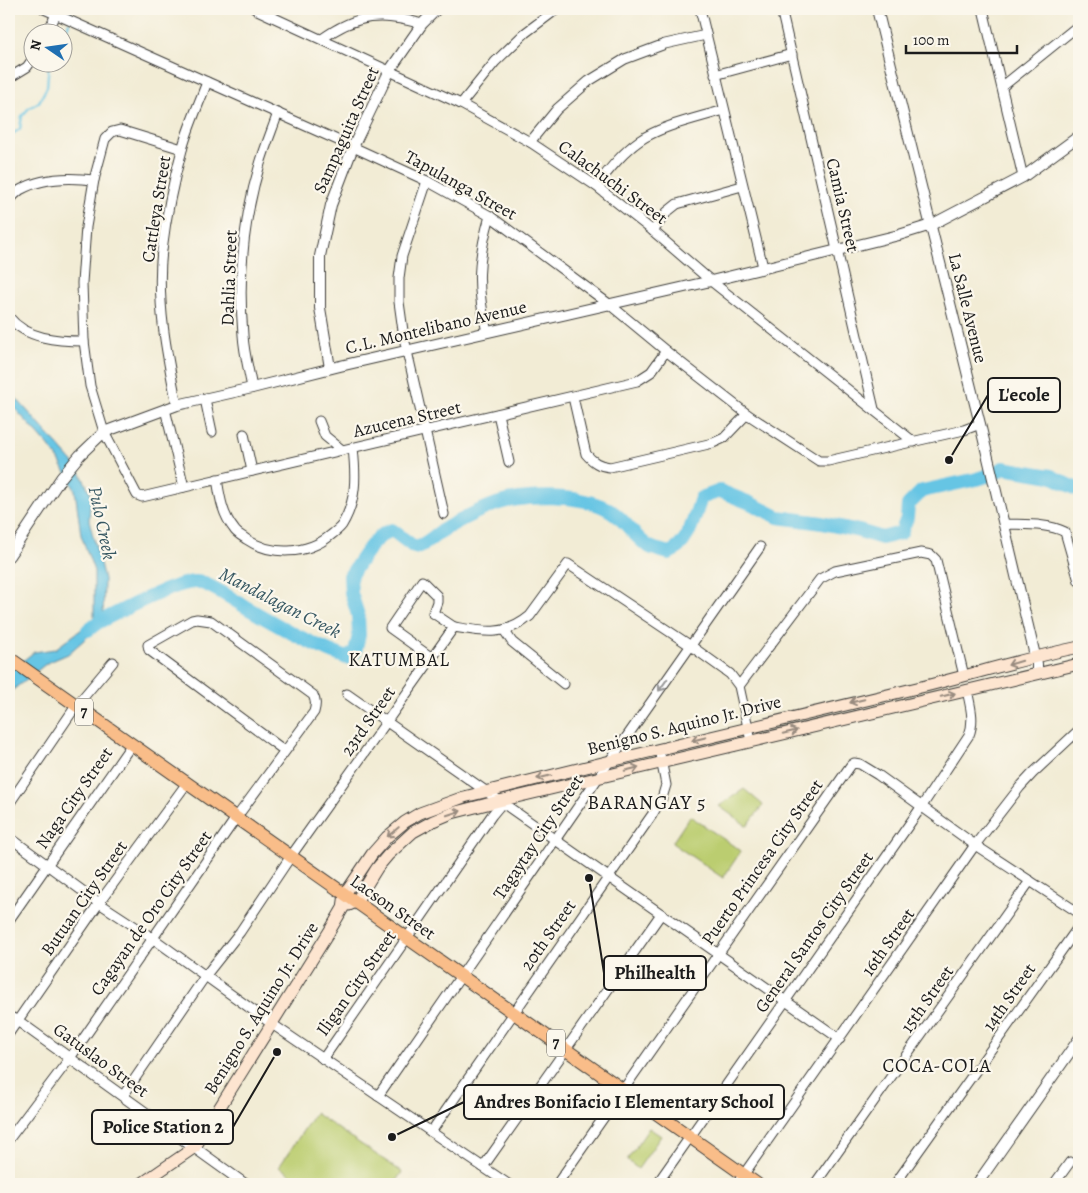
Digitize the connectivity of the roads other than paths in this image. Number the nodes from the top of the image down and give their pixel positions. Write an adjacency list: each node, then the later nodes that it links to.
1 (44, 9): 9 (street, Tapulanga Street)
2 (255, 9): 14 (street, Calachuchi Street)
3 (436, 9): 11 (street, Sampaguita Street)
4 (557, 9): 22 (street)
5 (700, 9): 13 (street)
6 (781, 9): 15 (street, Camia Street)
7 (877, 9): 36 (street, La Salle Avenue)
8 (983, 9): 21 (street)
9 (56, 14): 10 (street); 20 (street, Tapulanga Street)
10 (52, 22)
11 (422, 24): 14 (street); 17 (street, Sampaguita Street)
12 (1079, 25): 21 (street)
13 (706, 35): 18 (street); 26 (street)
14 (322, 39): 17 (street, Calachuchi Street)
15 (792, 54): 18 (street); 38 (street, Camia Street)
16 (22, 70): 19 (street)
17 (390, 70): 22 (street, Calachuchi Street); 27 (street, Sampaguita Street)
18 (715, 74): 23 (street)
19 (9, 78)
20 (207, 82): 24 (street, Tapulanga Street); 28 (street, Cattleya Street)
21 (1003, 86): 29 (street)
22 (461, 104): 26 (street, Calachuchi Street)
23 (724, 110): 32 (street); 33 (street)
24 (278, 113): 27 (street, Tapulanga Street); 48 (street, Dahlia Street)
25 (1079, 136): 29 (street, C.L. Montelibano Avenue)
26 (530, 142): 32 (street, Calachuchi Street)
27 (353, 147): 31 (street, Tapulanga Street); 47 (street, Sampaguita Street)
28 (182, 149): 30 (street); 51 (street, Cattleya Street)
29 (1023, 177): 36 (street, C.L. Montelibano Avenue)
30 (94, 180): 34 (street); 44 (street)
31 (427, 181): 35 (street, Tapulanga Street); 45 (street)
32 (596, 186): 37 (street, Calachuchi Street)
33 (742, 186): 37 (street); 39 (street)
34 (9, 201)
35 (490, 216): 41 (street, Tapulanga Street); 43 (street)
36 (931, 225): 38 (street, C.L. Montelibano Avenue); 57 (street, La Salle Avenue)
37 (653, 231): 40 (street, Calachuchi Street)
38 (837, 249): 39 (street, C.L. Montelibano Avenue); 53 (street, Camia Street)
39 (763, 267): 40 (street, C.L. Montelibano Avenue)
40 (711, 280): 41 (street, C.L. Montelibano Avenue); 53 (street, Calachuchi Street)
41 (610, 304): 43 (street, C.L. Montelibano Avenue); 46 (street, Tapulanga Street)
42 (9, 317): 44 (street)
43 (487, 332): 45 (street, C.L. Montelibano Avenue)
44 (84, 341): 59 (street)
45 (408, 351): 47 (street, C.L. Montelibano Avenue); 58 (street)
46 (666, 351): 49 (street, Azucena Street); 55 (street, Tapulanga Street)
47 (330, 368): 48 (street, C.L. Montelibano Avenue)
48 (252, 388): 50 (street, C.L. Montelibano Avenue)
49 (573, 397): 54 (street, Azucena Street); 55 (street)
50 (205, 399): 51 (street, C.L. Montelibano Avenue); 60 (street)
51 (177, 405): 52 (street, C.L. Montelibano Avenue)
52 (165, 409): 59 (street, C.L. Montelibano Avenue); 68 (street)
53 (874, 409): 62 (street, Calachuchi Street)
54 (498, 414): 58 (street, Azucena Street); 65 (street)
55 (748, 414): 62 (street, Tapulanga Street)
56 (319, 421): 64 (street)
57 (980, 424): 62 (street); 70 (street, La Salle Avenue)
58 (426, 431): 63 (street, Azucena Street); 69 (street)
59 (104, 432): 68 (street, Azucena Street); 72 (street, C.L. Montelibano Avenue)
60 (212, 432)
61 (244, 434): 66 (street)
62 (914, 442)
63 (353, 448): 64 (street, Azucena Street); 67 (street)
64 (342, 450): 66 (street, Azucena Street)
65 (509, 462)
66 (252, 471): 67 (street, Azucena Street)
67 (217, 479): 68 (street, Azucena Street)
68 (184, 487)
69 (444, 514)
70 (1004, 524): 73 (street); 78 (street, La Salle Avenue)
71 (760, 547): 76 (street, Tagaytay City Street)
72 (9, 556)
73 (1079, 581)
74 (454, 627): 75 (street); 79 (street, 23rd Street); 79 (street)
75 (504, 630): 76 (street); 85 (street)
76 (691, 646): 86 (street); 101 (street, Tagaytay City Street, one-way to 101)
77 (1079, 647): 78 (main road, Benigno S. Aquino Jr. Drive)
78 (1036, 656): 83 (street, La Salle Avenue); 84 (main road, Benigno S. Aquino Jr. Drive, one-way to 84)
79 (432, 658): 93 (street, 23rd Street)
80 (11, 660): 91 (main road, Lacson Street / 7)
81 (113, 662): 91 (street)
82 (1079, 664): 83 (main road, Benigno S. Aquino Jr. Drive)
83 (1037, 674): 88 (main road, Benigno S. Aquino Jr. Drive)
84 (964, 676): 86 (street); 87 (main road, Benigno S. Aquino Jr. Drive)
85 (564, 684)
86 (739, 686): 95 (street)
87 (921, 686): 90 (main road); 92 (main road, Benigno S. Aquino Jr. Drive, one-way to 92)
88 (967, 690): 90 (main road, Benigno S. Aquino Jr. Drive, one-way to 88); 108 (street, General Santos City Street)
89 (347, 694): 93 (street)
90 (924, 700): 94 (main road, Benigno S. Aquino Jr. Drive)
91 (76, 706): 98 (main road, Lacson Street / 7); 107 (street)
92 (818, 711): 94 (main road); 95 (main road, Benigno S. Aquino Jr. Drive)
93 (387, 722): 105 (street); 113 (street, 23rd Street)
94 (822, 724): 97 (main road, Benigno S. Aquino Jr. Drive, one-way to 94)
95 (748, 728): 97 (street); 99 (main road, Benigno S. Aquino Jr. Drive, one-way to 99)
96 (1079, 730): 112 (street, 16th Street)
97 (751, 741): 102 (main road, Benigno S. Aquino Jr. Drive)
98 (132, 744): 104 (main road, Lacson Street / 7); 114 (street, Naga City Street)
99 (659, 749): 101 (main road, Benigno S. Aquino Jr. Drive); 102 (street, 20th Street)
100 (285, 751): 100 (street, Cagayan de Oro City Street); 109 (street, Cagayan de Oro City Street)
101 (609, 762): 103 (street, Tagaytay City Street); 105 (main road, Benigno S. Aquino Jr. Drive, one-way to 105)
102 (661, 762): 103 (main road, Benigno S. Aquino Jr. Drive, one-way to 102); 115 (street, 20th Street)
103 (598, 777): 106 (main road, Benigno S. Aquino Jr. Drive); 111 (street, Tagaytay City Street)
104 (187, 783): 109 (main road, Lacson Street / 7); 119 (street, Butuan City Street)
105 (486, 792): 106 (street); 117 (main road, Benigno S. Aquino Jr. Drive, one-way to 117)
106 (500, 802): 111 (street); 118 (main road, Benigno S. Aquino Jr. Drive, one-way to 106); 125 (street, Iligan City Street)
107 (9, 804)
108 (922, 806): 112 (street); 127 (street, Puerto Princesa City Street); 130 (street, General Santos City Street)
109 (236, 818): 113 (main road, Lacson Street / 7); 126 (street, Cagayan de Oro City Street)
110 (9, 837): 114 (street)
111 (556, 840): 115 (street); 129 (street, Tagaytay City Street)
112 (975, 845): 116 (street); 135 (street, 16th Street)
113 (291, 856): 117 (main road, Lacson Street / 7); 128 (street, 23rd Street)
114 (46, 864): 119 (street); 123 (street, Naga City Street)
115 (609, 877): 122 (street); 131 (street, 20th Street)
116 (1030, 881): 121 (street); 156 (street, 15th Street)
117 (345, 894): 118 (main road, Lacson Street / 7); 120 (main road, Benigno S. Aquino Jr. Drive)
118 (356, 902): 120 (main road); 125 (main road, Lacson Street / 7)
119 (98, 903): 126 (street); 132 (street, Butuan City Street)
120 (343, 908): 133 (main road, Benigno S. Aquino Jr. Drive)
121 (1079, 913)
122 (661, 914): 127 (street); 137 (street)
123 (9, 920)
124 (1079, 926): 157 (street, 14th Street)
125 (406, 938): 129 (main road, Lacson Street / 7); 139 (street, Iligan City Street)
126 (154, 939): 128 (street); 138 (street, Cagayan de Oro City Street)
127 (718, 954): 130 (street); 140 (street, Puerto Princesa City Street)
128 (206, 976): 133 (street); 141 (street, 23rd Street)
129 (461, 976): 131 (main road, Lacson Street / 7); 142 (street, Tagaytay City Street)
130 (786, 1001): 135 (street); 144 (street, General Santos City Street)
131 (514, 1013): 137 (main road, Lacson Street / 7); 143 (street, 20th Street)
132 (14, 1019): 134 (street, Butuan City Street); 138 (street, Gatuslao Street)
133 (272, 1024): 139 (street); 146 (main road, Benigno S. Aquino Jr. Drive)
134 (9, 1033)
135 (840, 1039): 149 (street, 16th Street)
136 (1079, 1040): 158 (street)
137 (566, 1050): 140 (main road, Lacson Street / 7); 148 (street)
138 (70, 1058): 141 (street, Gatuslao Street); 145 (street, Cagayan de Oro City Street)
139 (323, 1059): 142 (street)
140 (623, 1090): 144 (main road, Lacson Street / 7); 153 (street, Puerto Princesa City Street)
141 (123, 1096): 146 (street, Gatuslao Street)
142 (378, 1096): 143 (street)
143 (430, 1132): 148 (street)
144 (691, 1138): 149 (main road, Lacson Street / 7); 154 (street, General Santos City Street)
145 (9, 1139)
146 (195, 1147): 150 (street, Gatuslao Street); 151 (main road, Benigno S. Aquino Jr. Drive)
147 (1070, 1162): 159 (street)
148 (483, 1167): 152 (street)
149 (740, 1180): 155 (main road, Lacson Street / 7)
150 (240, 1183)
151 (141, 1184)
152 (508, 1184)
153 (557, 1184)
154 (657, 1184)
155 (757, 1184)
156 (815, 1184)
157 (895, 1184)
158 (977, 1184)
159 (1054, 1184)

